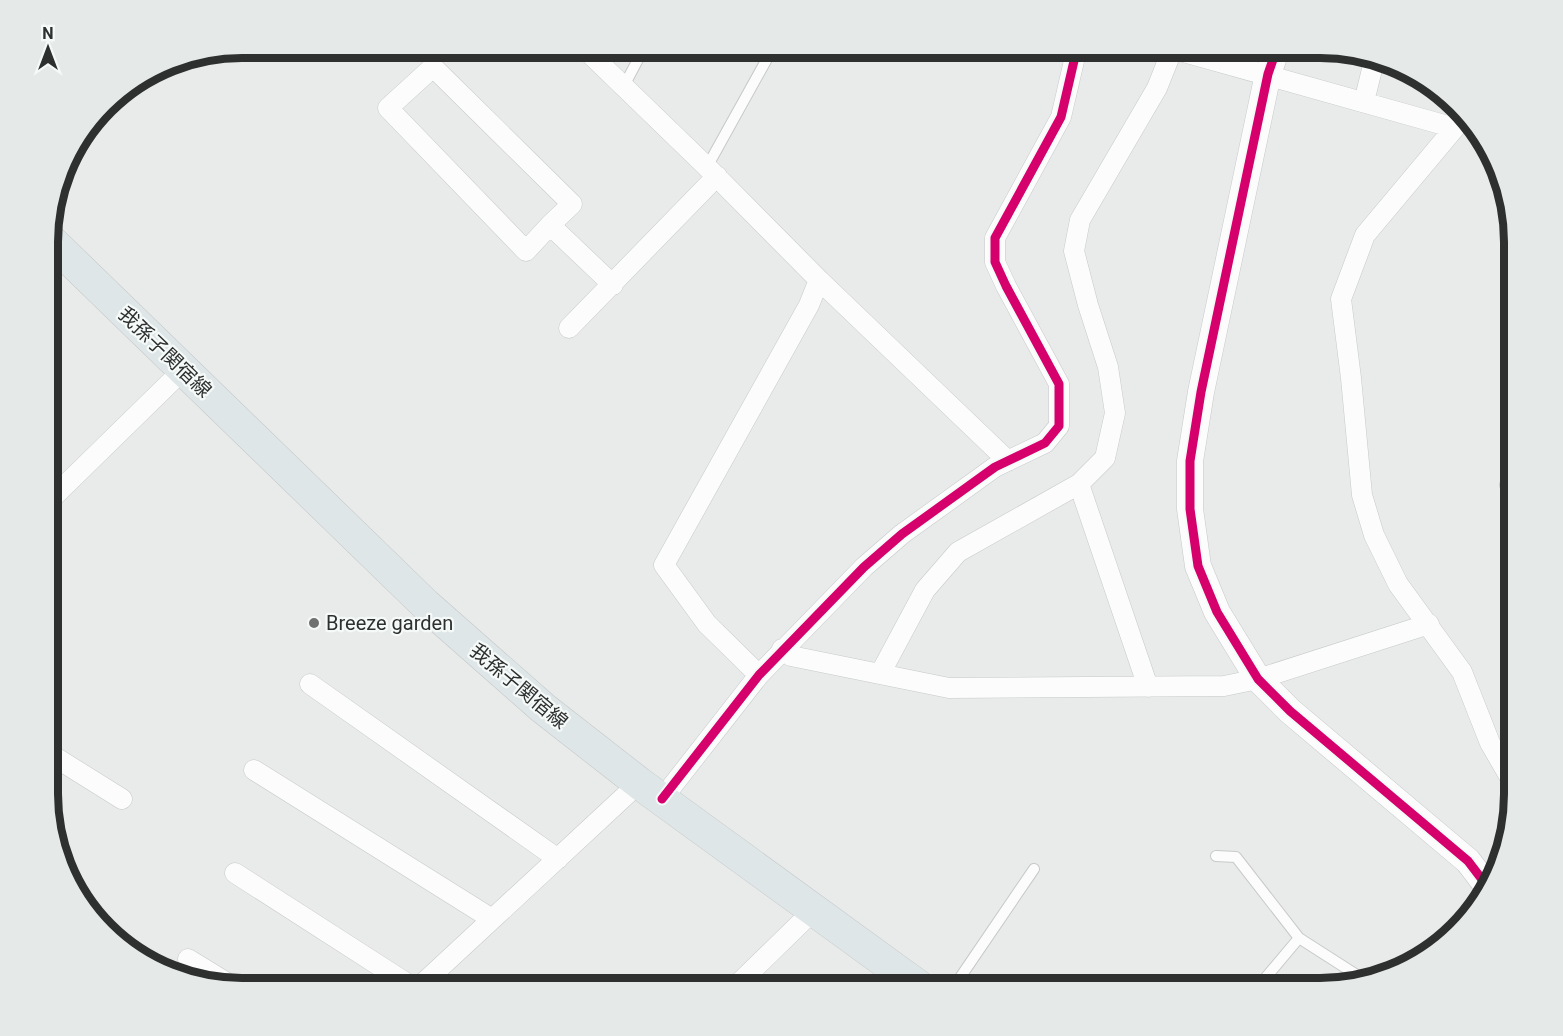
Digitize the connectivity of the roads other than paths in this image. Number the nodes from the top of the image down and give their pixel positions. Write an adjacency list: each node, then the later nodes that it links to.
1 (595, 58): 10 (street)
2 (639, 58): 10 (lane)
3 (768, 58): 13 (lane)
4 (1075, 58): 20 (street)
5 (1168, 58): 21 (street)
6 (1209, 58): 9 (street)
7 (1274, 58): 9 (street)
8 (1373, 66): 11 (street)
9 (1268, 74): 11 (street); 27 (street)
10 (624, 86): 13 (street)
11 (1364, 102): 12 (street)
12 (1459, 123): 23 (street)
13 (712, 171): 16 (street); 17 (street)
14 (550, 225): 14 (street); 17 (street)
15 (58, 248): 19 (main road, 我孫子関宿線)
16 (819, 280): 20 (street); 26 (street)
17 (613, 285): 18 (street)
18 (569, 328)
19 (183, 369): 22 (street); 33 (main road, 我孫子関宿線)
20 (1008, 461): 24 (street)
21 (1079, 484): 25 (street); 29 (street)
22 (58, 492)
23 (1429, 624): 27 (street); 31 (street)
24 (782, 649): 25 (street); 26 (street)
25 (880, 674): 29 (street)
26 (759, 675): 33 (street)
27 (1258, 679): 29 (street); 39 (street)
28 (310, 684): 36 (street)
29 (1148, 687)
30 (58, 759): 34 (street)
31 (1504, 767)
32 (254, 770): 41 (street)
33 (651, 791): 36 (street); 40 (main road, 我孫子関宿線)
34 (122, 799)
35 (1216, 856): 42 (lane)
36 (558, 859): 41 (street)
37 (1034, 869): 47 (lane)
38 (235, 873): 49 (street)
39 (1483, 881)
40 (814, 910): 46 (main road, 我孫子関宿線); 51 (street)
41 (492, 919): 50 (street)
42 (1299, 938): 44 (lane); 48 (lane)
43 (188, 959): 45 (street)
44 (1355, 974)
45 (214, 975)
46 (906, 977)
47 (960, 977)
48 (1266, 977)
49 (400, 978)
50 (427, 978)
51 (745, 978)

